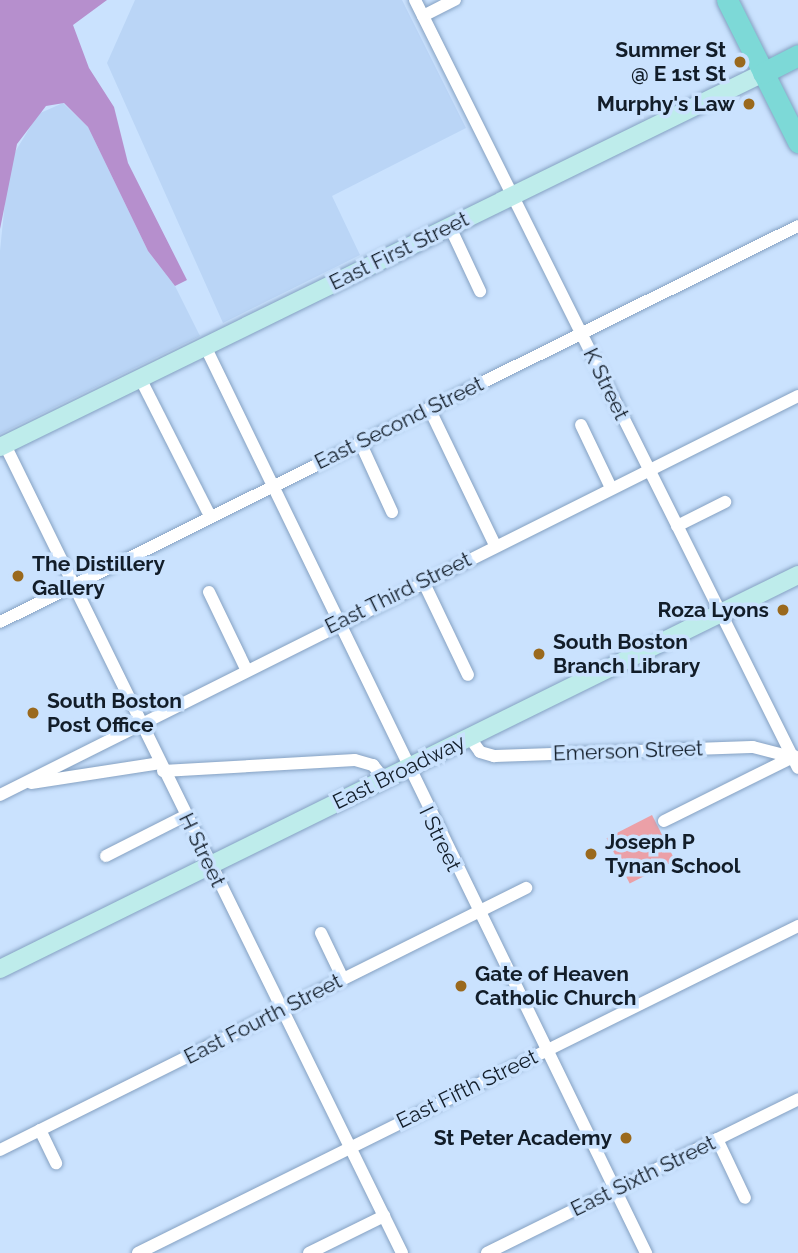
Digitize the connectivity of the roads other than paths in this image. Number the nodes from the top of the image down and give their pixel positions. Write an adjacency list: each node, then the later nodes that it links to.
1 (415, 0): 4 (street, K Street)
2 (455, 0): 4 (street)
3 (727, 0): 6 (main road)
4 (423, 16): 8 (street, K Street)
5 (798, 55): 6 (main road, East First Street)
6 (763, 73): 7 (main road); 8 (main road, East First Street)
7 (798, 142)
8 (513, 196): 10 (main road, East First Street); 12 (street, K Street)
9 (798, 226): 12 (street, East Second Street)
10 (450, 227): 11 (street); 13 (main road, East First Street)
11 (480, 291)
12 (581, 333): 16 (street, East Second Street); 20 (street, K Street)
13 (205, 346): 14 (main road, East First Street); 21 (street, I Street)
14 (140, 378): 19 (main road, East First Street); 25 (street)
15 (798, 396): 20 (street, East Third Street)
16 (429, 408): 18 (street, East Second Street); 27 (street)
17 (581, 425): 22 (street)
18 (360, 442): 21 (street, East Second Street); 24 (street)
19 (3, 446): 30 (street, H Street)
20 (649, 469): 22 (street, East Third Street); 26 (street, K Street)
21 (274, 484): 25 (street, East Second Street); 33 (street, I Street)
22 (611, 488): 27 (street, East Third Street)
23 (725, 502): 26 (street)
24 (392, 512)
25 (210, 516): 30 (street, East Second Street)
26 (677, 526): 32 (street, K Street)
27 (495, 545): 29 (street, East Third Street)
28 (798, 575): 32 (main road, East Broadway)
29 (423, 581): 33 (street, East Third Street); 36 (street)
30 (72, 584): 34 (street, East Second Street); 37 (street, H Street)
31 (209, 593): 35 (street)
32 (720, 613): 38 (main road, East Broadway); 39 (street, K Street)
33 (342, 621): 35 (street, East Third Street); 41 (street, I Street)
34 (0, 622)
35 (246, 669): 37 (street, East Third Street)
36 (468, 675)
37 (139, 721): 40 (street, H Street); 43 (street, East Third Street)
38 (470, 738): 39 (street, Emerson Street); 41 (main road, East Broadway)
39 (796, 759): 45 (street)
40 (161, 767): 42 (street); 43 (street); 44 (street, H Street)
41 (408, 767): 42 (main road, East Broadway); 49 (street, I Street)
42 (384, 779): 47 (main road, East Broadway)
43 (4, 793)
44 (185, 816): 46 (street); 47 (street, H Street)
45 (664, 821)
46 (106, 856)
47 (209, 865): 52 (main road, East Broadway); 54 (street, H Street)
48 (526, 888): 49 (street, East Fourth Street)
49 (477, 913): 53 (street, East Fourth Street); 55 (street, I Street)
50 (798, 926): 55 (street, East Fifth Street)
51 (321, 933): 53 (street)
52 (0, 969)
53 (343, 979): 54 (street, East Fourth Street)
54 (281, 1011): 57 (street, East Fourth Street); 59 (street, H Street)
55 (545, 1051): 59 (street, East Fifth Street); 62 (street, I Street)
56 (798, 1099): 58 (street, East Sixth Street)
57 (40, 1130): 60 (street, East Fourth Street); 61 (street)
58 (717, 1139): 62 (street, East Sixth Street); 63 (street)
59 (350, 1147): 64 (street, H Street); 65 (street, East Fifth Street)
60 (0, 1150)
61 (55, 1163)
62 (614, 1190): 68 (street, East Sixth Street); 69 (street, I Street)
63 (745, 1198)
64 (384, 1216): 66 (street); 67 (street, H Street)
65 (138, 1253)
66 (309, 1253)
67 (402, 1253)
68 (487, 1253)
69 (646, 1253)

